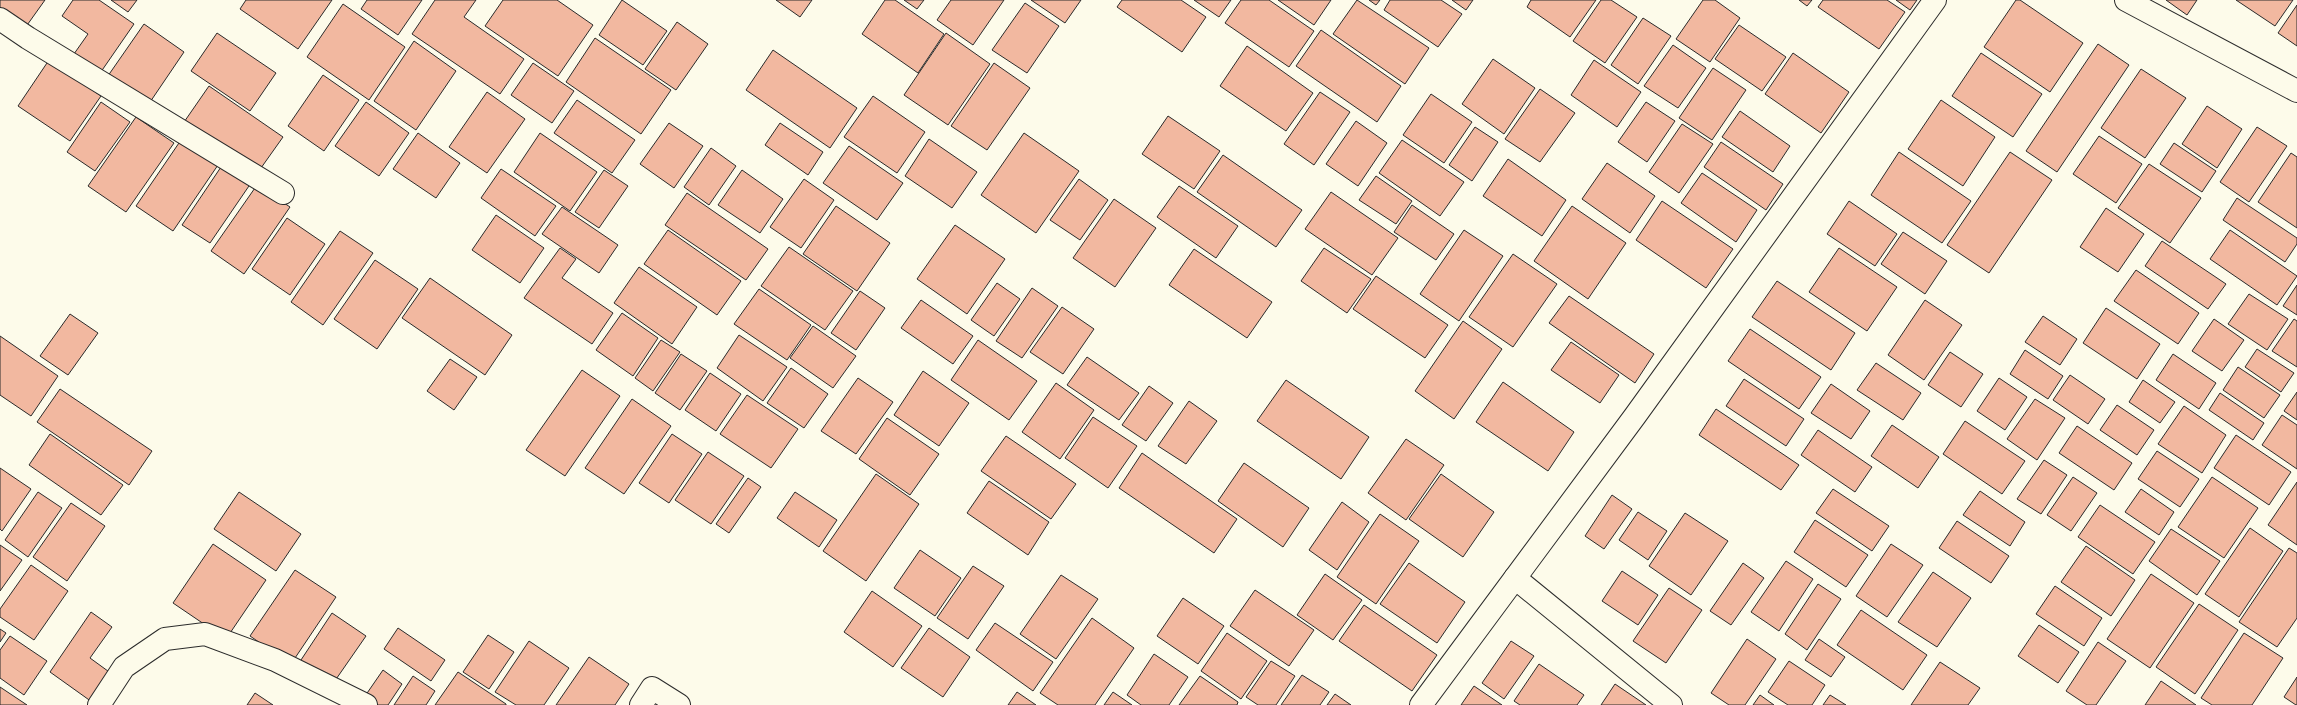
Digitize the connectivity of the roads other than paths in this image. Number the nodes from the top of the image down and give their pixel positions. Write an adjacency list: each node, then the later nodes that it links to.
1 (1935, 0): 6 (street)
2 (2126, 0): 4 (street)
3 (0, 19): 5 (street)
4 (2297, 91)
5 (283, 193)
6 (1515, 578): 11 (street); 12 (street)
7 (99, 705): 8 (street)
8 (366, 705)
9 (641, 705): 10 (street)
10 (679, 705)
11 (1421, 705)
12 (1671, 705)

